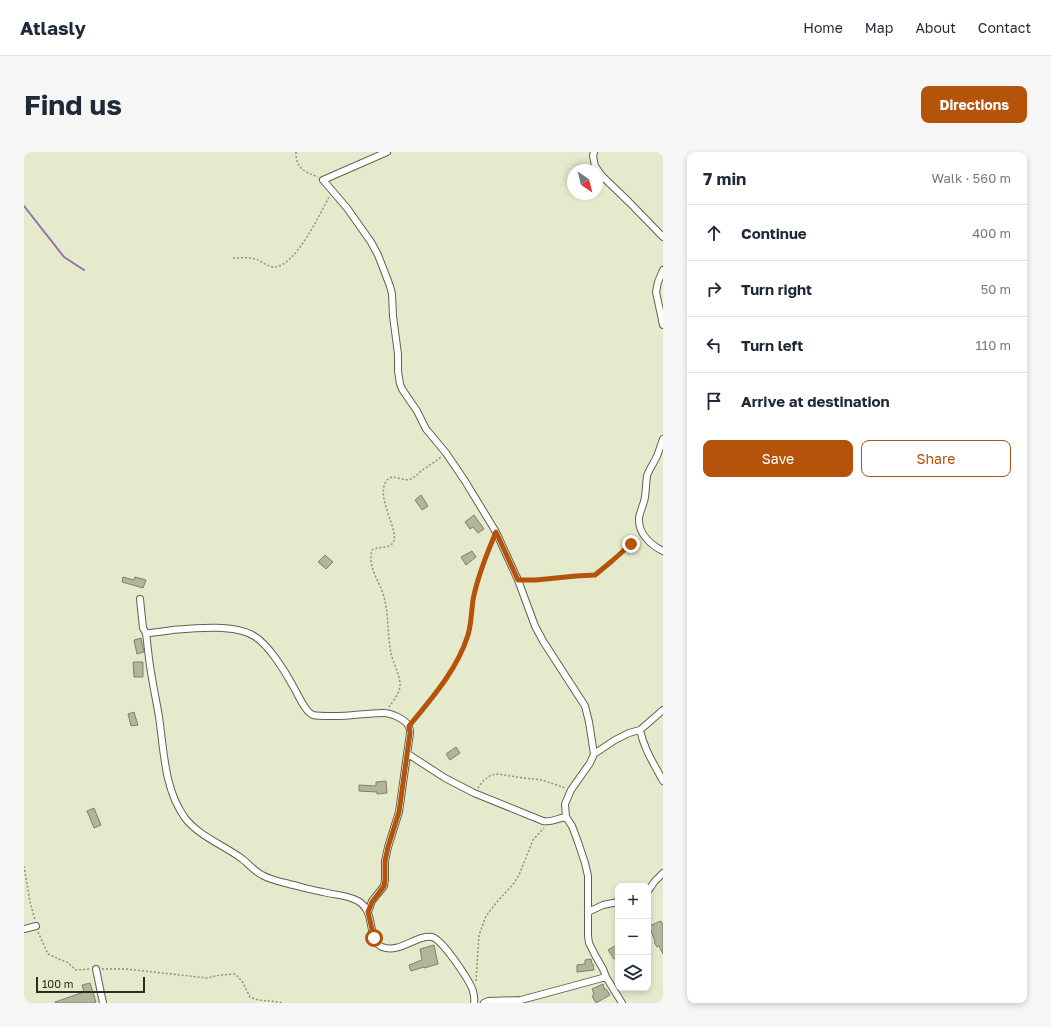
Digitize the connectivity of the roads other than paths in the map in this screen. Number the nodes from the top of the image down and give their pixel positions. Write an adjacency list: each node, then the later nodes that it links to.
1 (386, 152): 13 (street)
2 (594, 152): 3 (street)
3 (663, 237)
4 (663, 270): 5 (street)
5 (663, 325)
6 (663, 439): 7 (street)
7 (663, 551)
8 (140, 599): 9 (street)
9 (146, 633): 12 (street); 19 (street)
10 (663, 710): 11 (street)
11 (640, 730): 13 (street); 14 (street)
12 (408, 754): 15 (street); 19 (street)
13 (594, 754): 15 (street)
14 (663, 781)
15 (566, 817): 20 (street)
16 (663, 873): 17 (street)
17 (651, 887)
18 (615, 903): 20 (street)
19 (368, 912): 26 (street)
20 (588, 912): 24 (street)
21 (36, 926): 22 (street)
22 (24, 929)
23 (96, 969): 25 (street)
24 (606, 977): 27 (street); 28 (street)
25 (103, 1003)
26 (474, 1003)
27 (484, 1003)
28 (622, 1003)

